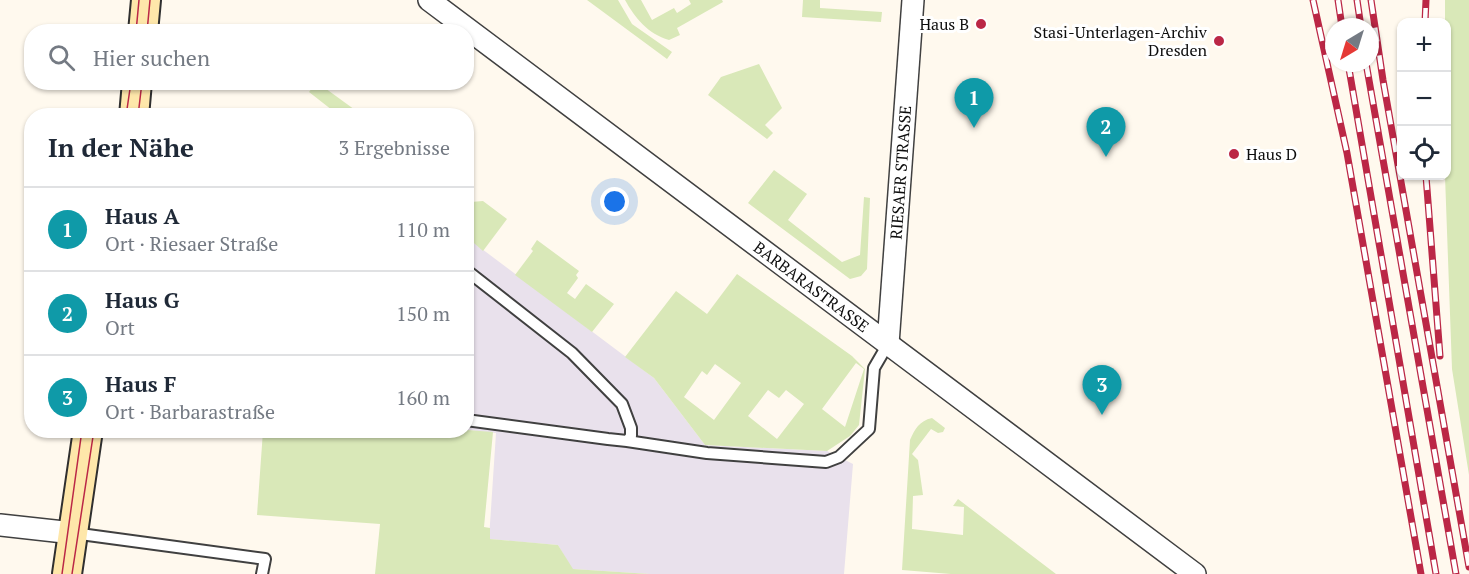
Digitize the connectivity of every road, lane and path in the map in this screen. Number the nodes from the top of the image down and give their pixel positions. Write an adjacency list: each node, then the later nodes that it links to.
1 (146, 0): 4 (main road)
2 (429, 0): 5 (street, BARBARASTRASSE)
3 (913, 0): 10 (street, RIESAER STRASSE)
4 (143, 24)
5 (461, 24)
6 (474, 34): 10 (street, BARBARASTRASSE)
7 (136, 90): 8 (main road)
8 (135, 108)
9 (474, 276): 13 (lane)
10 (888, 344): 13 (lane); 18 (street, BARBARASTRASSE)
11 (474, 421): 13 (lane)
12 (87, 438): 15 (main road)
13 (627, 441)
14 (0, 525): 15 (street)
15 (73, 533): 16 (main road); 17 (lane)
16 (67, 574)
17 (262, 574)
18 (1195, 574)

